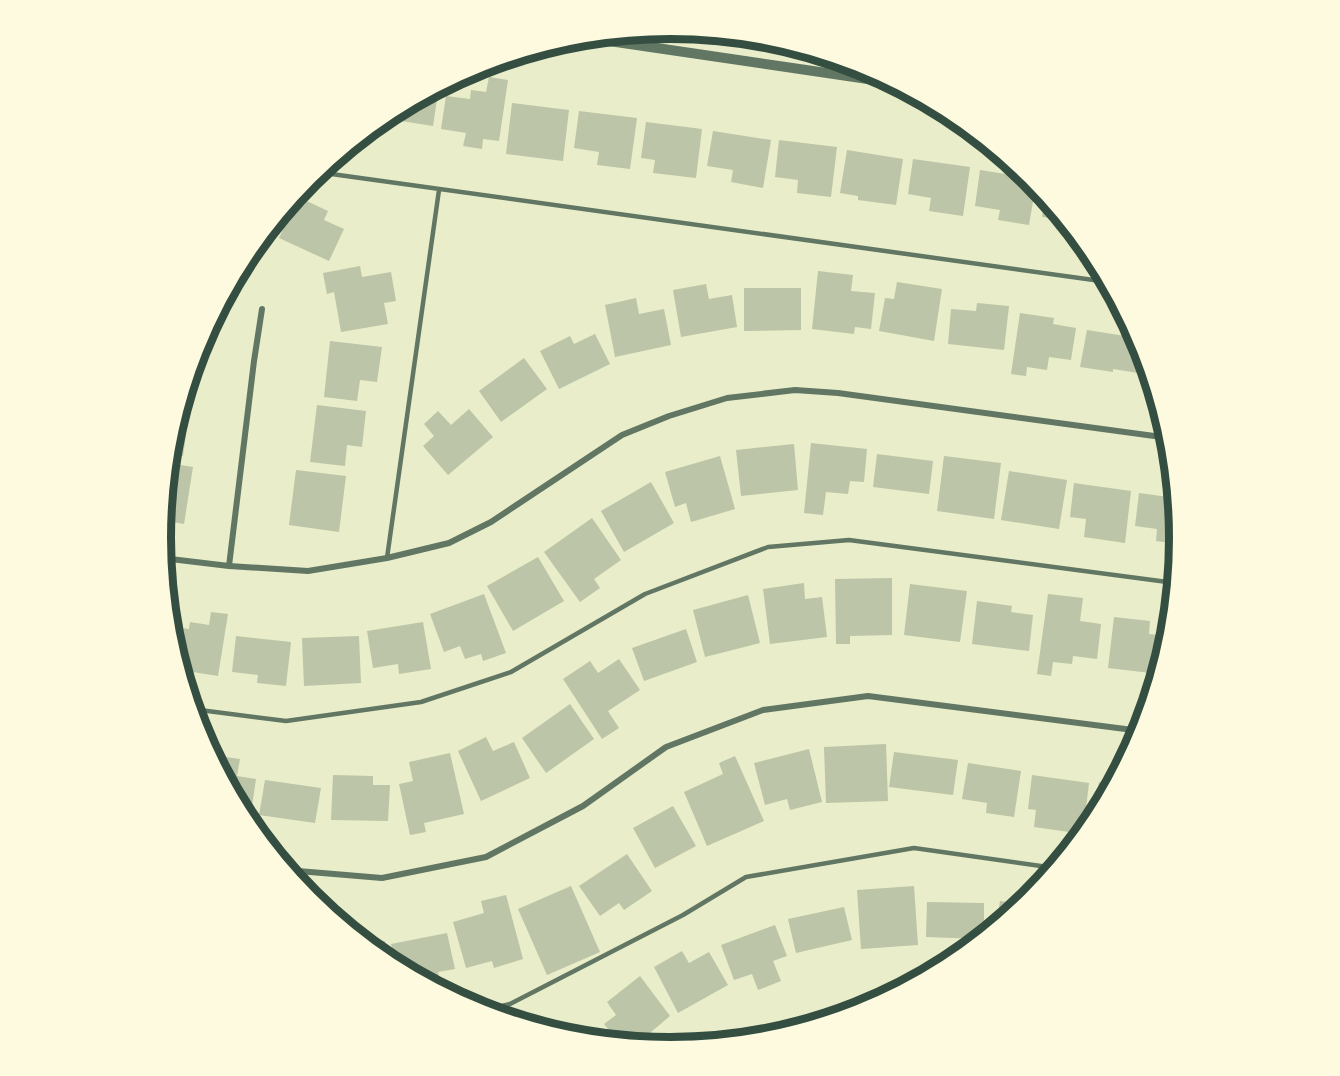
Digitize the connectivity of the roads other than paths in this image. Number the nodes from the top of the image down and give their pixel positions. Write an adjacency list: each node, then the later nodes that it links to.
1 (616, 42): 2 (street)
2 (865, 79)
3 (329, 174): 4 (lane)
4 (439, 190): 5 (lane); 8 (lane)
5 (1097, 280)
6 (262, 309): 10 (street)
7 (1158, 437): 8 (street)
8 (387, 558): 10 (street)
9 (172, 559): 10 (street)
10 (229, 566)
11 (1167, 583): 12 (lane)
12 (202, 710)
13 (1131, 730): 15 (street)
14 (1045, 867): 16 (lane)
15 (299, 871)
16 (500, 1007)

